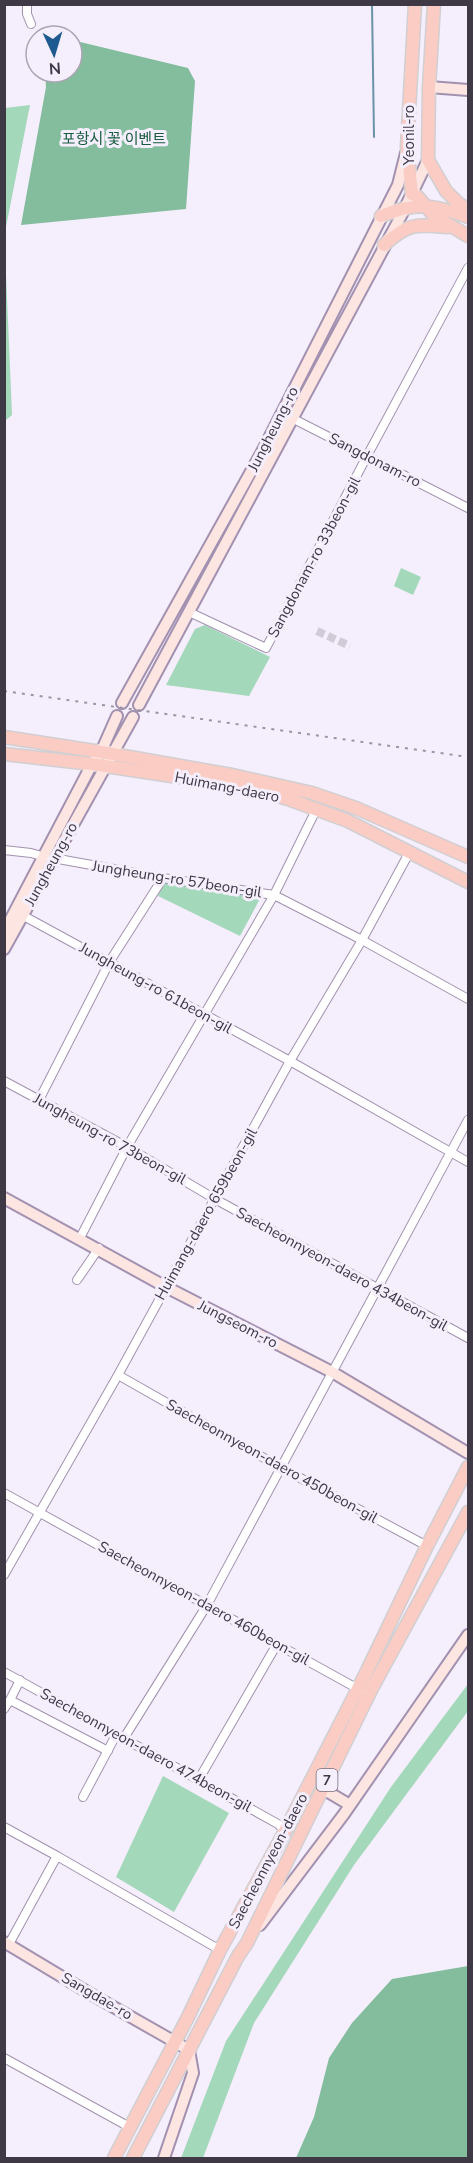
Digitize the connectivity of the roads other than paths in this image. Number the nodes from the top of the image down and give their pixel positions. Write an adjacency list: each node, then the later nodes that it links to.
1 (27, 4): 4 (street)
2 (415, 4): 7 (main road, Yeonil-ro)
3 (435, 4): 5 (main road, Yeonil-ro)
4 (31, 24)
5 (429, 87): 6 (main road); 8 (main road, Yeonil-ro)
6 (468, 90)
7 (407, 147): 9 (main road, Yeonil-ro); 13 (main road, Jungheung-ro)
8 (428, 159): 9 (main road, Jungheung-ro); 12 (main road, Yeonil-ro)
9 (412, 194): 10 (main road); 11 (main road, Jungheung-ro)
10 (426, 206): 11 (main road); 14 (main road); 15 (main road)
11 (405, 207): 13 (main road); 17 (main road, Jungheung-ro)
12 (468, 210)
13 (381, 216): 19 (main road, Jungheung-ro)
14 (468, 217)
15 (452, 227): 16 (main road); 17 (main road)
16 (468, 236)
17 (384, 245): 20 (main road, Jungheung-ro)
18 (468, 268): 21 (street)
19 (282, 413): 20 (street, Sangdonam-ro); 24 (main road, Jungheung-ro)
20 (293, 418): 21 (street, Sangdonam-ro); 23 (main road, Jungheung-ro)
21 (367, 456): 22 (street, Sangdonam-ro); 23 (street, Sangdonam-ro 33beon-gil)
22 (468, 508)
23 (189, 612): 25 (main road, Jungheung-ro)
24 (122, 704)
25 (139, 705)
26 (117, 716): 29 (main road, Jungheung-ro)
27 (133, 717): 29 (main road, Jungheung-ro)
28 (4, 737): 29 (main road, Huimang-daero)
29 (107, 753): 31 (main road, Jungheung-ro); 32 (main road, Jungheung-ro); 36 (main road, Huimang-daero)
30 (4, 754): 31 (main road, Huimang-daero)
31 (92, 764): 32 (main road, Huimang-daero); 37 (main road, Jungheung-ro)
32 (106, 767): 33 (main road, Huimang-daero); 37 (main road, Jungheung-ro)
33 (316, 810): 35 (main road, Huimang-daero); 40 (street)
34 (4, 850): 37 (street, Jungheung-ro 57beon-gil)
35 (409, 853): 39 (main road, Huimang-daero); 43 (street, Huimang-daero 659beon-gil)
36 (468, 857)
37 (49, 858): 38 (street, Jungheung-ro 57beon-gil); 41 (main road, Jungheung-ro); 42 (main road, Jungheung-ro)
38 (163, 878): 40 (street, Jungheung-ro 57beon-gil); 45 (street)
39 (468, 882)
40 (274, 895): 43 (street, Jungheung-ro 57beon-gil); 47 (street)
41 (22, 915): 44 (main road, Jungheung-ro); 45 (street, Jungheung-ro 61beon-gil)
42 (4, 932)
43 (362, 940): 46 (street, Jungheung-ro 57beon-gil); 48 (street, Huimang-daero 659beon-gil)
44 (4, 949)
45 (110, 961): 47 (street, Jungheung-ro 61beon-gil); 50 (street)
46 (468, 999)
47 (205, 1015): 48 (street, Jungheung-ro 61beon-gil); 52 (street)
48 (290, 1061): 53 (street, Jungheung-ro 61beon-gil); 56 (street, Huimang-daero 659beon-gil)
49 (4, 1081): 50 (street, Jungheung-ro 73beon-gil)
50 (39, 1100): 52 (street, Jungheung-ro 73beon-gil)
51 (468, 1120): 53 (street)
52 (127, 1146): 56 (street, Jungheung-ro 73beon-gil); 57 (street)
53 (451, 1153): 54 (street, Jungheung-ro 61beon-gil); 61 (street)
54 (468, 1162)
55 (4, 1198): 57 (main road, Jungseom-ro)
56 (215, 1199): 60 (street, Huimang-daero 659beon-gil); 61 (street, Saecheonnyeon-daero 434beon-gil)
57 (80, 1238): 58 (main road, Jungseom-ro)
58 (99, 1248): 59 (street); 60 (main road, Jungseom-ro)
59 (77, 1280)
60 (166, 1287): 63 (main road, Jungseom-ro); 64 (street, Huimang-daero 659beon-gil)
61 (377, 1289): 62 (street, Saecheonnyeon-daero 434beon-gil); 63 (street)
62 (468, 1338)
63 (333, 1372): 65 (main road, Jungseom-ro); 66 (street)
64 (118, 1375): 66 (street, Saecheonnyeon-daero 450beon-gil); 69 (street, Huimang-daero 659beon-gil)
65 (468, 1453)
66 (281, 1467): 71 (street, Saecheonnyeon-daero 450beon-gil); 73 (street)
67 (468, 1467): 71 (main road, Saecheonnyeon-daero / 7)
68 (4, 1493): 69 (street, Saecheonnyeon-daero 460beon-gil)
69 (39, 1512): 72 (street, Huimang-daero 659beon-gil); 73 (street, Saecheonnyeon-daero 460beon-gil)
70 (468, 1512): 79 (main road, Saecheonnyeon-daero / 7)
71 (426, 1546): 78 (main road, Saecheonnyeon-daero / 7)
72 (4, 1575)
73 (207, 1605): 75 (street, Saecheonnyeon-daero 460beon-gil); 82 (street)
74 (468, 1635): 87 (main road, Saecheonnyeon-daero)
75 (277, 1644): 78 (street, Saecheonnyeon-daero 460beon-gil); 84 (street)
76 (4, 1672): 77 (street, Saecheonnyeon-daero 474beon-gil)
77 (20, 1680): 80 (street); 82 (street, Saecheonnyeon-daero 474beon-gil)
78 (357, 1689): 79 (street, Saecheonnyeon-daero 460beon-gil); 89 (main road, Saecheonnyeon-daero / 7)
79 (368, 1695): 85 (main road, Saecheonnyeon-daero / 7)
80 (10, 1700): 81 (street); 83 (street)
81 (4, 1709)
82 (120, 1736): 83 (street); 84 (street, Saecheonnyeon-daero 474beon-gil)
83 (108, 1751): 86 (street)
84 (199, 1779): 89 (street, Saecheonnyeon-daero 474beon-gil)
85 (323, 1790): 87 (main road); 92 (main road, Saecheonnyeon-daero / 7)
86 (82, 1797)
87 (350, 1805): 92 (main road, Saecheonnyeon-daero)
88 (4, 1827): 90 (street)
89 (285, 1831): 93 (main road, Saecheonnyeon-daero / 7)
90 (57, 1856): 91 (street); 93 (street)
91 (7, 1943): 94 (main road, Sangdae-ro)
92 (247, 1943): 95 (main road, Saecheonnyeon-daero / 7)
93 (220, 1950): 94 (main road, Saecheonnyeon-daero / 7)
94 (175, 2042): 95 (main road, Sangdae-ro); 97 (main road, Saecheonnyeon-daero / 7)
95 (189, 2050): 99 (main road, Saecheonnyeon-daero / 7); 100 (main road)
96 (4, 2058): 97 (street)
97 (130, 2130): 98 (main road, Saecheonnyeon-daero / 7)
98 (114, 2158)
99 (133, 2158)
100 (164, 2158)

